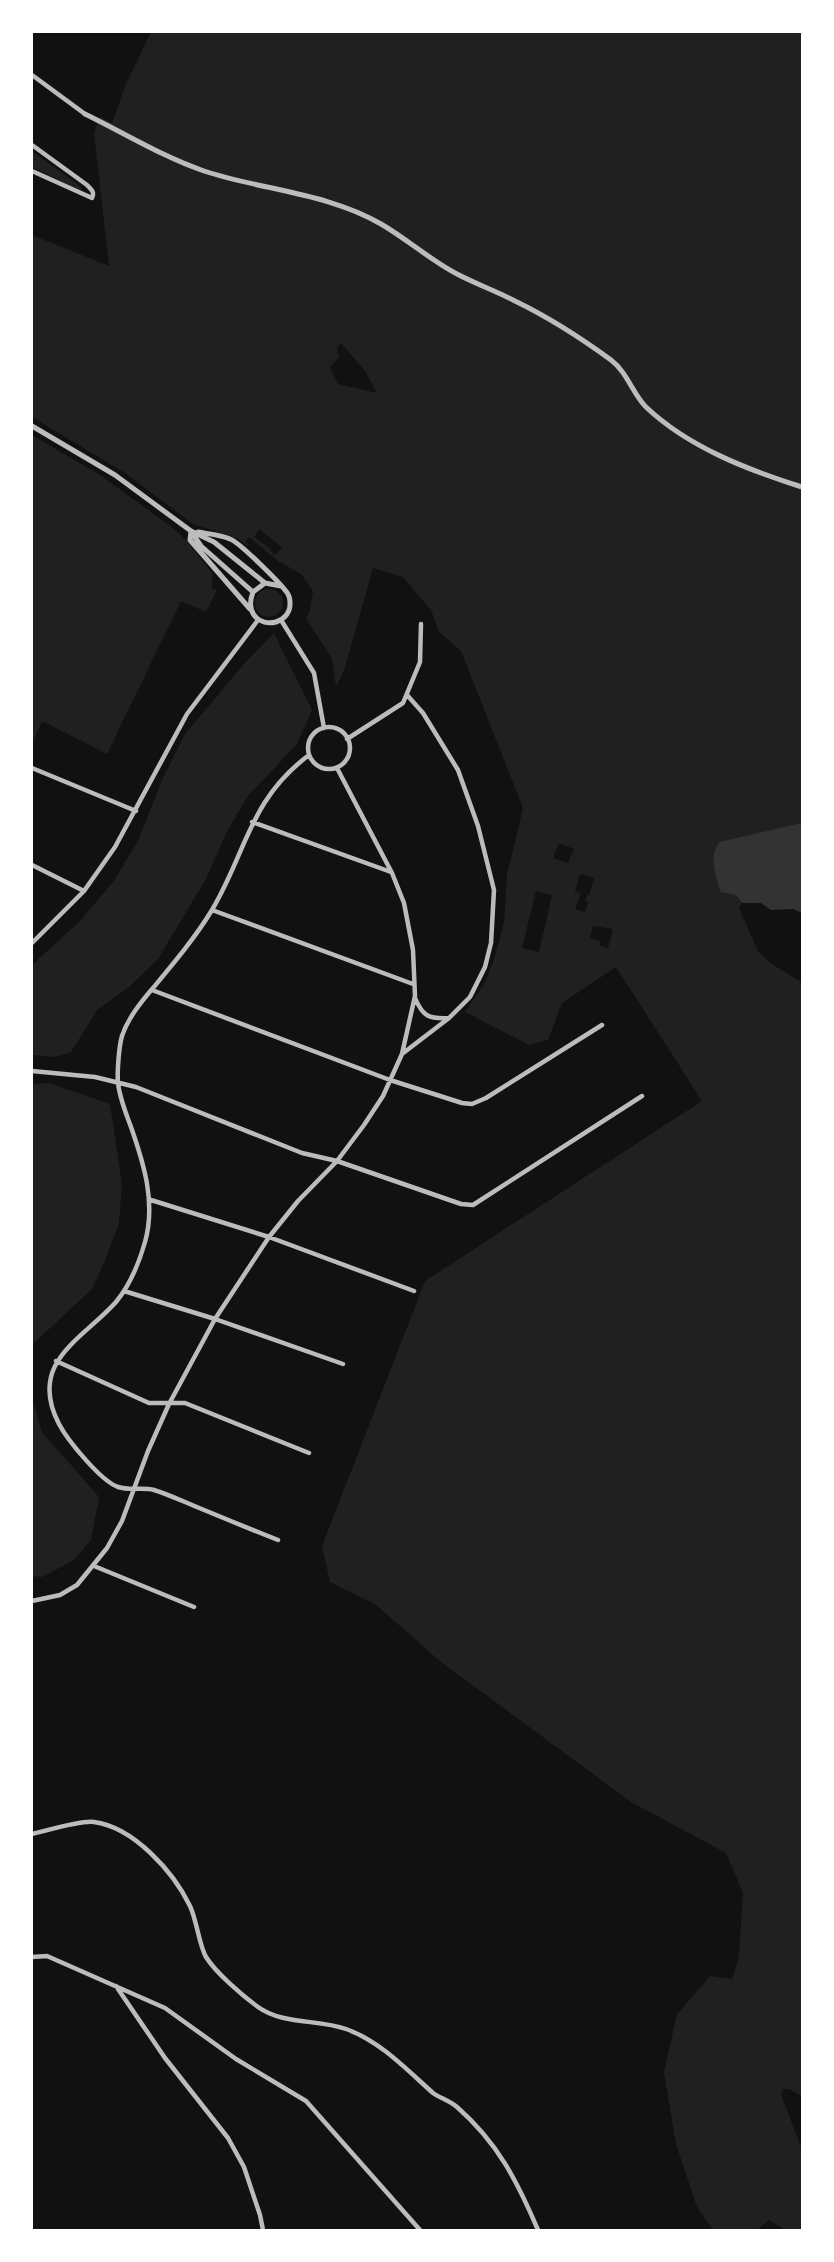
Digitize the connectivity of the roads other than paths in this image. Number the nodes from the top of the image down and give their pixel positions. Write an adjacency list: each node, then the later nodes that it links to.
1 (32, 75): 2 (street)
2 (85, 114): 6 (street)
3 (32, 145): 4 (street)
4 (32, 171)
5 (32, 426): 7 (street)
6 (802, 487)
7 (191, 531): 8 (street); 9 (street); 10 (street); 15 (street)
8 (219, 536): 9 (street); 11 (street)
9 (214, 542): 10 (street); 12 (street)
10 (201, 546): 14 (street)
11 (259, 565): 12 (street); 13 (street)
12 (261, 583): 13 (street); 14 (street)
13 (281, 586): 17 (street)
14 (253, 592): 15 (street)
15 (251, 610): 16 (street)
16 (258, 620): 17 (street); 25 (street)
17 (282, 620): 20 (street)
18 (421, 624): 19 (street)
19 (407, 695): 21 (street); 35 (street)
20 (324, 728): 21 (street); 22 (street)
21 (347, 739): 24 (street)
22 (309, 755): 24 (street); 26 (street)
23 (32, 768): 25 (street)
24 (337, 768): 28 (street)
25 (136, 811): 29 (street)
26 (252, 822): 28 (street); 30 (street)
27 (32, 865): 29 (street)
28 (392, 873): 32 (street)
29 (84, 891): 31 (street)
30 (212, 910): 32 (street); 33 (street)
31 (32, 943)
32 (414, 984): 34 (street)
33 (152, 990): 39 (street); 40 (street)
34 (415, 996): 35 (street); 37 (street)
35 (449, 1018): 37 (street)
36 (602, 1025): 39 (street)
37 (402, 1054): 39 (street)
38 (32, 1071): 40 (street)
39 (390, 1080): 42 (street)
40 (118, 1082): 42 (street); 43 (street)
41 (642, 1096): 42 (street)
42 (337, 1161): 44 (street)
43 (150, 1200): 44 (street); 45 (street)
44 (268, 1237): 46 (street); 47 (street)
45 (124, 1291): 47 (street); 48 (street)
46 (414, 1291)
47 (215, 1319): 49 (street); 50 (street)
48 (56, 1361): 50 (street); 52 (street)
49 (343, 1364)
50 (169, 1404): 51 (street); 52 (street)
51 (309, 1453)
52 (134, 1489): 53 (street); 54 (street)
53 (278, 1540)
54 (94, 1566): 55 (street); 56 (street)
55 (32, 1601)
56 (194, 1607)
57 (32, 1834): 62 (street)
58 (32, 1957): 59 (street)
59 (114, 1984): 60 (street); 61 (street)
60 (263, 2230)
61 (420, 2230)
62 (538, 2230)

